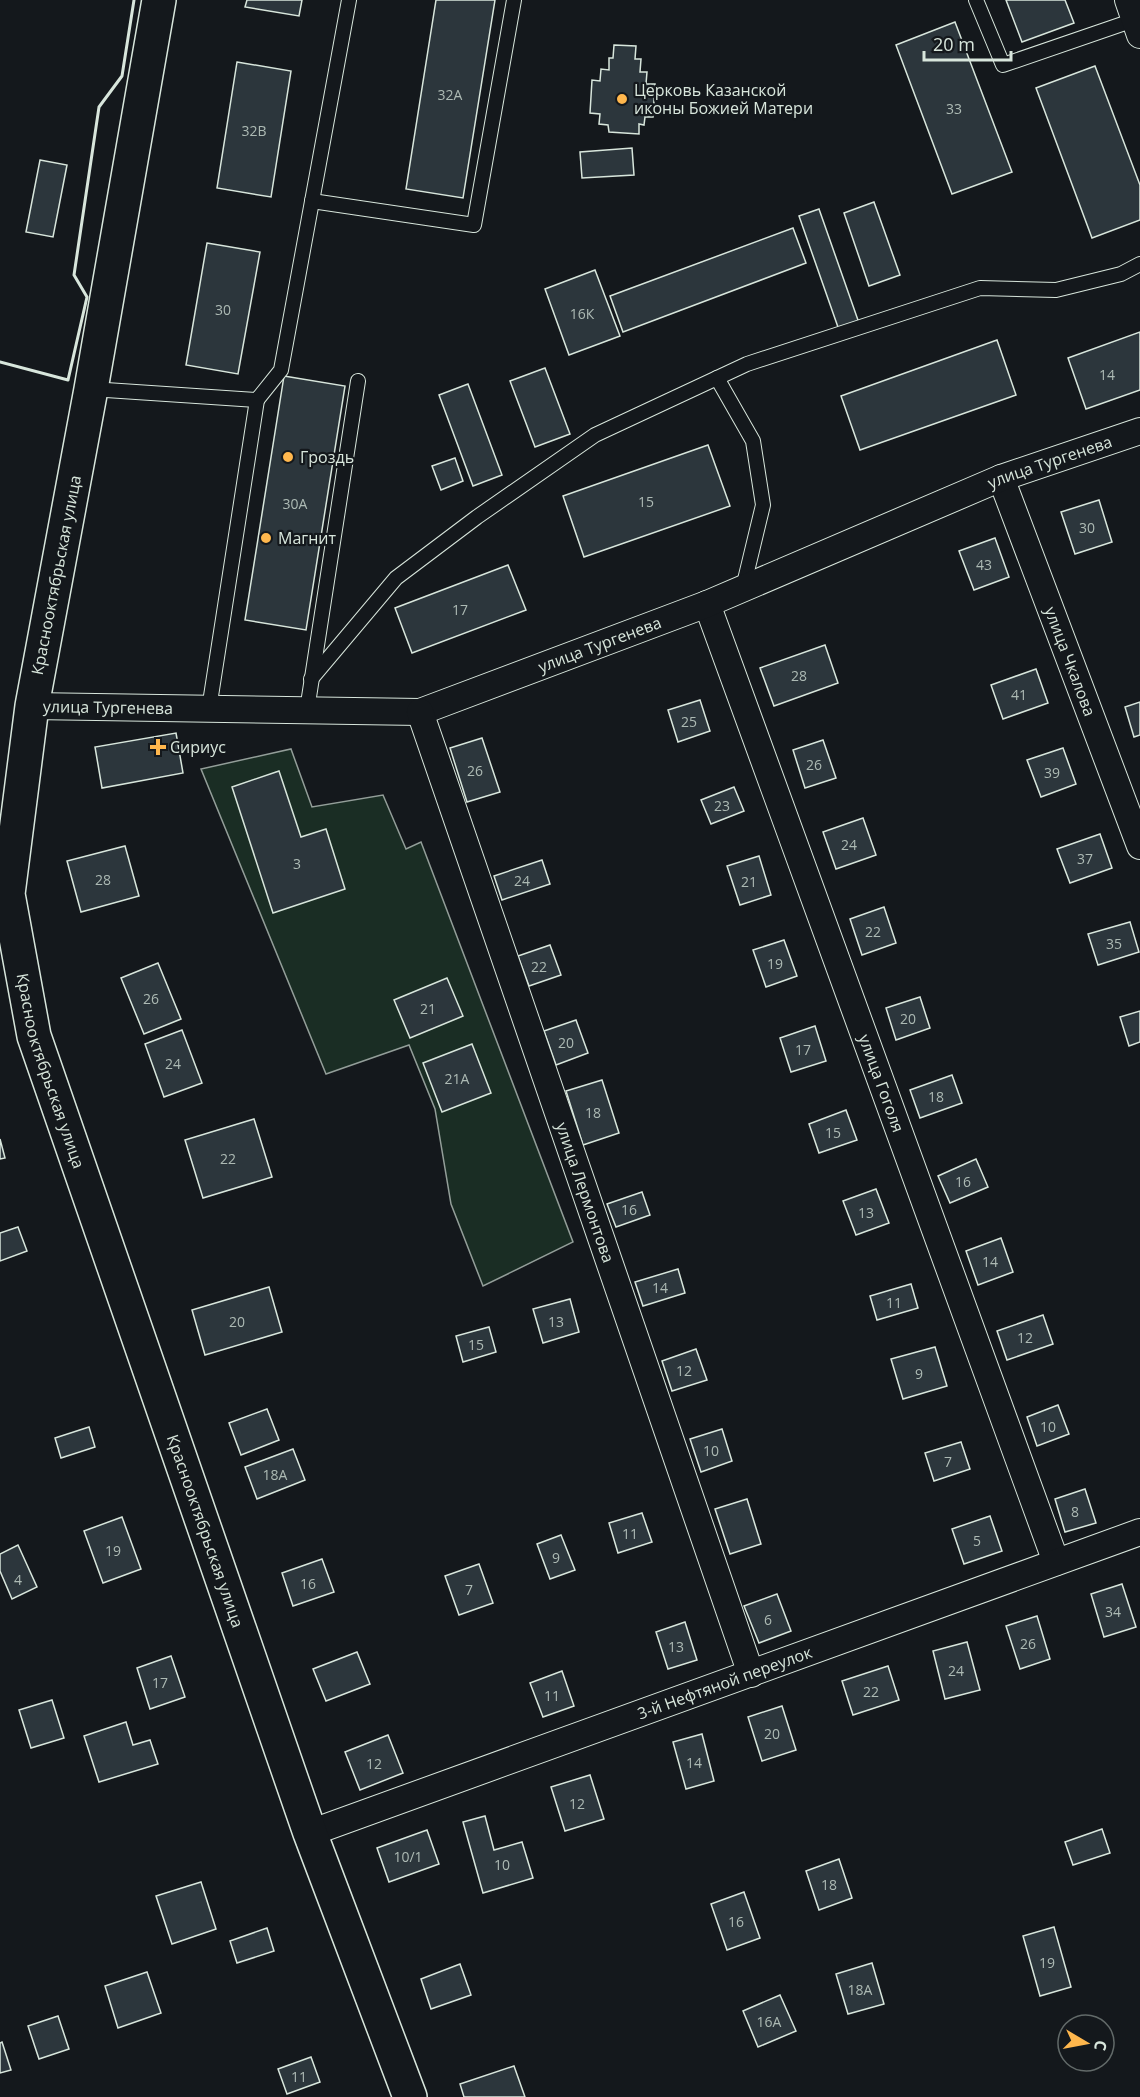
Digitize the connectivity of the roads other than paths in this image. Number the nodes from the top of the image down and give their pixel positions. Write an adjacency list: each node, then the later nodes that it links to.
1 (159, 0): 10 (street, Краснооктябрьская улица)
2 (349, 0): 6 (lane)
3 (514, 0): 6 (lane)
4 (976, 0): 5 (lane)
5 (1134, 18)
6 (312, 201): 11 (lane)
7 (1140, 264): 8 (lane)
8 (717, 378): 14 (lane); 16 (lane)
9 (358, 381): 16 (lane)
10 (91, 389): 11 (lane); 17 (street, Краснооктябрьская улица)
11 (257, 400): 18 (lane)
12 (1140, 430): 13 (street, улица Тургенева)
13 (1001, 478): 14 (street, улица Тургенева); 21 (street, улица Чкалова)
14 (743, 588): 15 (street, улица Тургенева)
15 (707, 603): 20 (street, улица Тургенева); 23 (street, улица Гоголя)
16 (311, 679): 19 (lane)
17 (32, 706): 18 (street, улица Тургенева); 25 (street, Краснооктябрьская улица)
18 (209, 709): 19 (street, улица Тургенева)
19 (307, 710): 20 (street, улица Тургенева)
20 (420, 712): 24 (street, улица Лермонтова)
21 (1140, 846)
22 (1140, 1532): 23 (street, 3-й Нефтяной переулок)
23 (1056, 1562): 24 (street, 3-й Нефтяной переулок)
24 (751, 1674): 25 (street, 3-й Нефтяной переулок)
25 (310, 1833): 26 (street, Краснооктябрьская улица)
26 (410, 2097)

